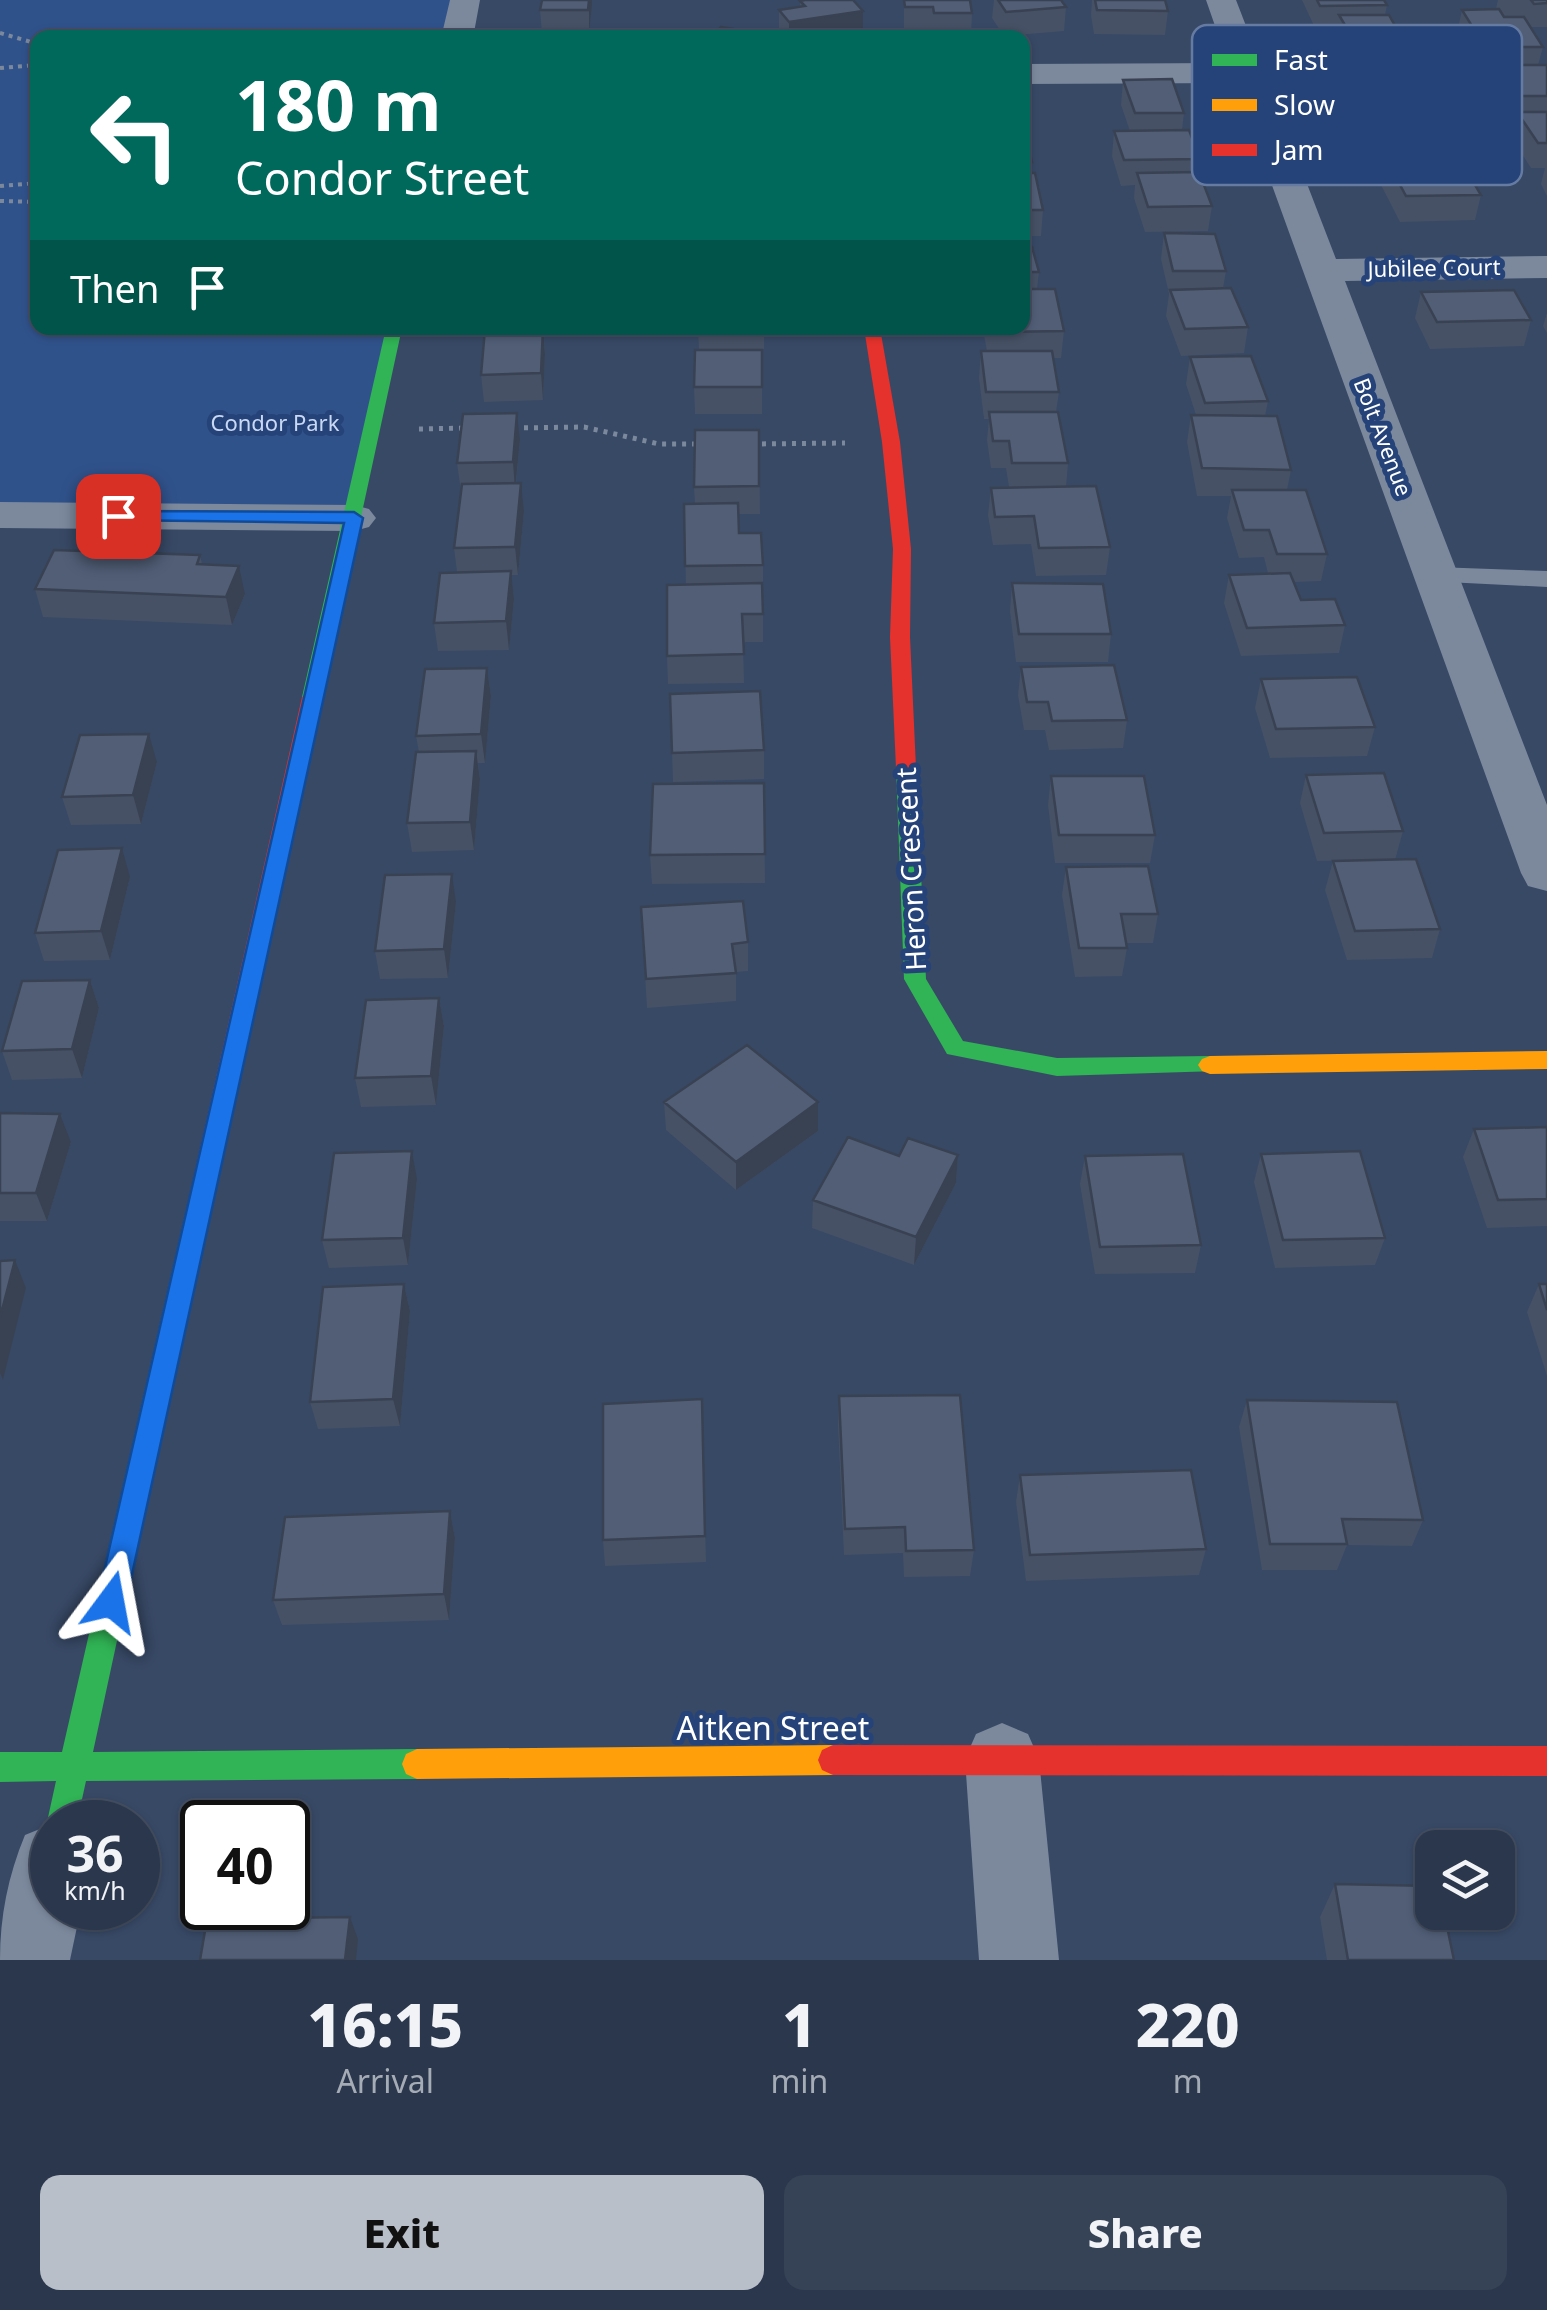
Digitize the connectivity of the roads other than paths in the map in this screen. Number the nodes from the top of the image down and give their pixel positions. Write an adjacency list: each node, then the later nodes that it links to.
1 (465, 0): 4 (street)
2 (1221, 0): 3 (street, Bolt Avenue)
3 (1230, 25)
4 (459, 30)
5 (1192, 73): 6 (street)
6 (1030, 74)
7 (1289, 185): 9 (street, Bolt Avenue)
8 (1547, 267): 9 (street, Jubilee Court)
9 (1320, 270): 14 (street, Bolt Avenue)
10 (392, 335): 13 (street)
11 (873, 335): 17 (street, Heron Crescent)
12 (0, 515): 13 (street)
13 (354, 518): 21 (street)
14 (1435, 575): 15 (lane); 16 (street, Bolt Avenue)
15 (1547, 579)
16 (1547, 873)
17 (1547, 1060)
18 (1002, 1759): 19 (street, Aitken Street); 21 (street, Aitken Street); 25 (street)
19 (1547, 1760)
20 (0, 1768): 21 (street, Aitken Street)
21 (74, 1768): 22 (street)
22 (67, 1800)
23 (37, 1930): 24 (street)
24 (30, 1960)
25 (1019, 1960)

